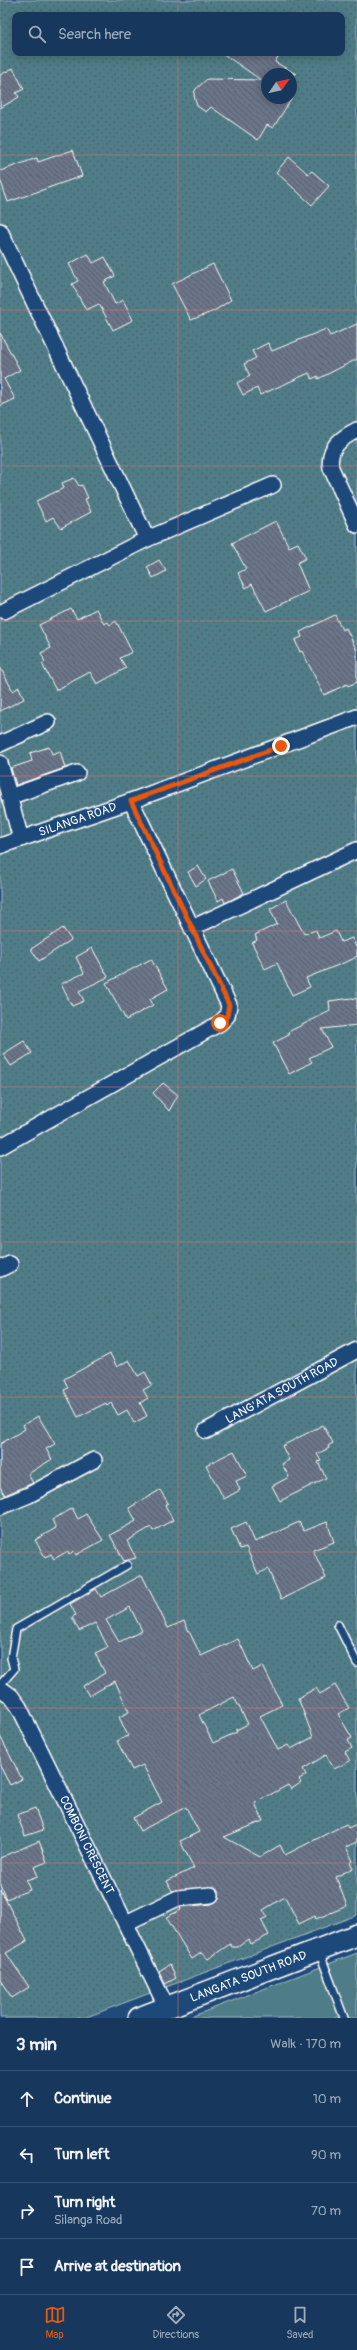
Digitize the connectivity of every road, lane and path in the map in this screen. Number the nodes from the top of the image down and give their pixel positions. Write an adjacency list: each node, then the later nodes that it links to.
1 (0, 231): 5 (street)
2 (357, 430): 4 (street)
3 (273, 485): 5 (street)
4 (357, 525)
5 (147, 539): 6 (street)
6 (4, 611)
7 (357, 717): 13 (street, SILANGA ROAD)
8 (48, 722): 9 (street)
9 (0, 744)
10 (0, 763): 12 (street)
11 (77, 773): 12 (street)
12 (9, 797): 14 (street)
13 (131, 801): 14 (street, SILANGA ROAD); 17 (street)
14 (21, 839): 15 (street, SILANGA ROAD)
15 (0, 846)
16 (357, 850): 17 (street)
17 (192, 928): 18 (street)
18 (0, 1147)
19 (357, 1350): 20 (street, LANG'ATA SOUTH ROAD)
20 (206, 1431)
21 (94, 1460): 22 (street)
22 (0, 1507)
23 (127, 1566): 26 (lane)
24 (338, 1625): 25 (lane)
25 (357, 1663)
26 (0, 1685)
27 (0, 1688): 29 (street, COMBONI CRESCENT)
28 (211, 1895): 29 (street)
29 (126, 1923): 32 (street, COMBONI CRESCENT)
30 (357, 1935): 31 (street, LANGATA SOUTH ROAD)
31 (319, 1951): 32 (street, LANGATA SOUTH ROAD); 34 (lane)
32 (167, 2008): 33 (street, LANGATA SOUTH ROAD)
33 (139, 2018)
34 (344, 2018)

